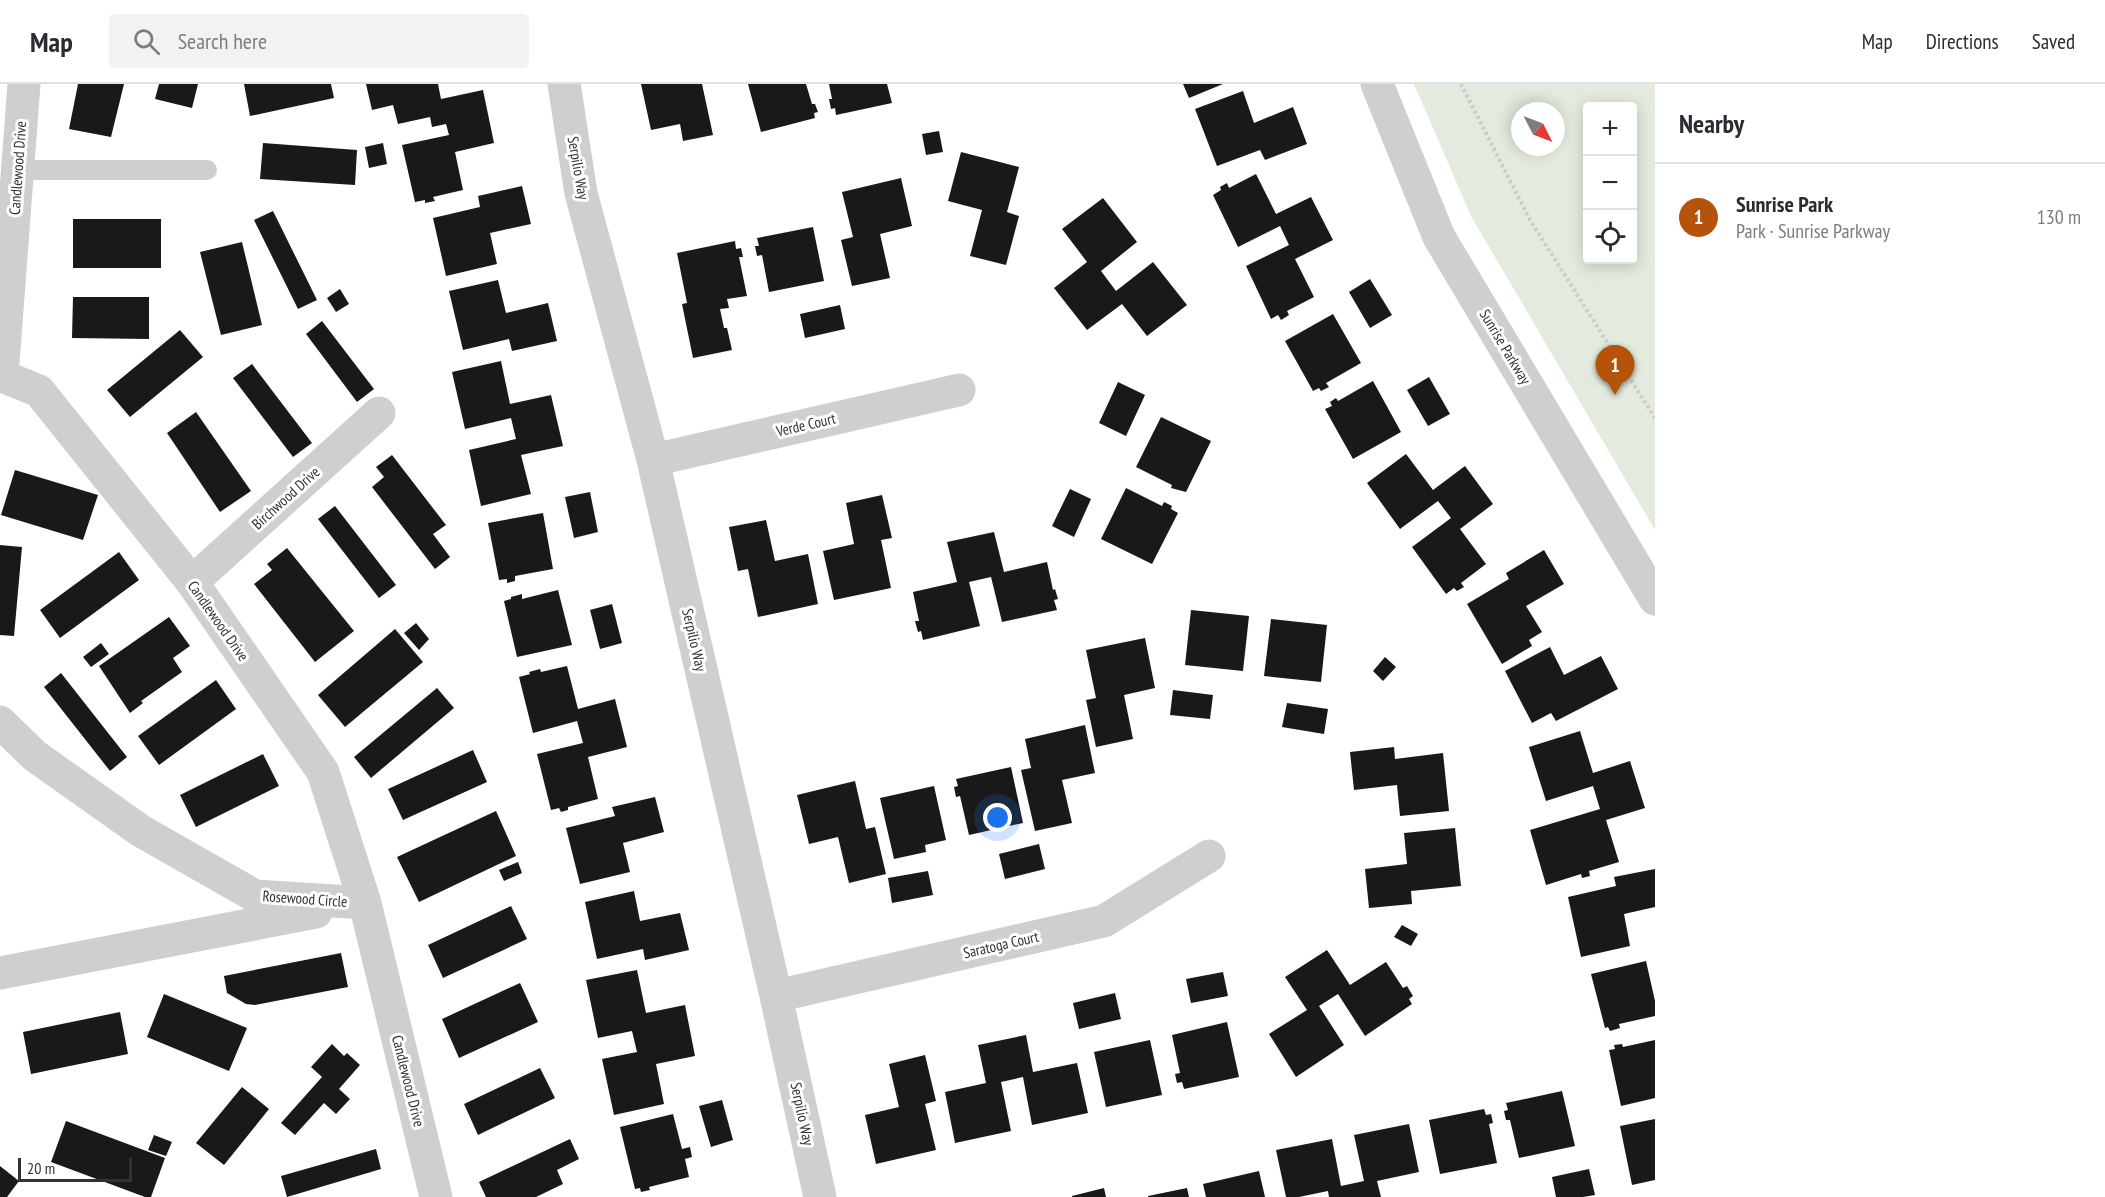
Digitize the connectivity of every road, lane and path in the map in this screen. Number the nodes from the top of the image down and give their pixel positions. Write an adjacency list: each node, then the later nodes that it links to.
1 (24, 84): 5 (street, Candlewood Drive)
2 (564, 84): 11 (street, Serpilio Way)
3 (1377, 84): 13 (street, Sunrise Parkway)
4 (1461, 84): 10 (path)
5 (18, 170): 6 (lane); 7 (street, Candlewood Drive)
6 (207, 170)
7 (1, 378): 12 (street, Candlewood Drive)
8 (959, 390): 11 (street, Verde Court)
9 (380, 413): 12 (street, Birchwood Drive)
10 (1655, 418)
11 (653, 460): 18 (street, Serpilio Way)
12 (192, 582): 16 (street, Candlewood Drive)
13 (1655, 599)
14 (0, 722): 16 (street, Rosewood Circle)
15 (1209, 856): 18 (street, Saratoga Court)
16 (365, 903): 17 (street, Rosewood Circle); 19 (street, Candlewood Drive)
17 (0, 973)
18 (776, 996): 20 (street, Serpilio Way)
19 (436, 1197)
20 (820, 1197)

